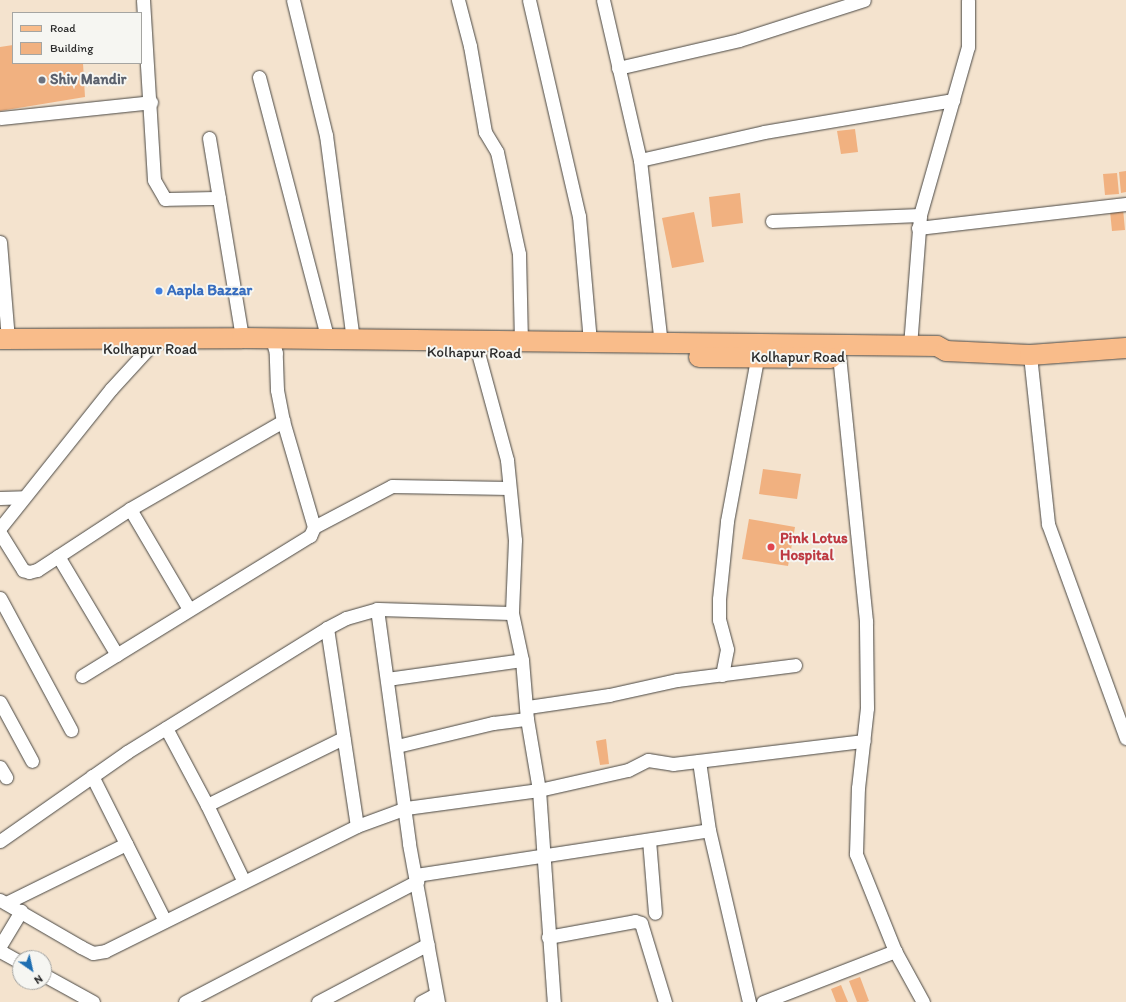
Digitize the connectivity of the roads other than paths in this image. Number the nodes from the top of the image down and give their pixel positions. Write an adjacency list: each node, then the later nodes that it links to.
1 (143, 0): 11 (street)
2 (293, 0): 23 (street)
3 (458, 0): 24 (street)
4 (529, 0): 26 (street)
5 (603, 0): 8 (street)
6 (864, 0): 8 (street)
7 (968, 0): 10 (street)
8 (618, 68): 14 (street)
9 (260, 77): 22 (street)
10 (953, 100): 14 (street); 17 (street)
11 (151, 102): 12 (street); 15 (street)
12 (0, 118)
13 (209, 138): 15 (street)
14 (640, 160): 27 (street)
15 (219, 198): 21 (street)
16 (1126, 204): 19 (street)
17 (920, 215): 18 (street); 19 (street)
18 (772, 221)
19 (918, 228): 29 (street)
20 (0, 242): 25 (street)
21 (242, 338): 25 (main road, Kolhapur Road); 28 (main road, Kolhapur Road)
22 (328, 340): 23 (main road, Kolhapur Road); 28 (main road, Kolhapur Road)
23 (354, 341): 24 (main road, Kolhapur Road)
24 (521, 342): 26 (main road, Kolhapur Road)
25 (3, 343): 31 (main road, Kolhapur Road)
26 (590, 344): 27 (main road, Kolhapur Road)
27 (661, 345): 33 (main road, Kolhapur Road)
28 (274, 346): 31 (main road, Kolhapur Road); 34 (main road, Kolhapur Road); 37 (street)
29 (910, 346): 32 (main road, Kolhapur Road); 33 (main road, Kolhapur Road)
30 (1126, 348): 35 (main road, Kolhapur Road)
31 (146, 351): 39 (street)
32 (946, 351): 33 (main road, Kolhapur Road); 35 (main road, Kolhapur Road)
33 (838, 352): 36 (main road, Kolhapur Road); 63 (street)
34 (478, 353): 36 (main road, Kolhapur Road); 38 (street)
35 (1030, 355): 62 (street)
36 (757, 359): 54 (street)
37 (283, 421): 41 (street); 42 (street)
38 (509, 488): 42 (street); 49 (street)
39 (24, 497): 40 (street); 43 (street)
40 (0, 498)
41 (130, 509): 45 (street); 47 (street)
42 (314, 527): 47 (street)
43 (0, 528)
44 (0, 533): 45 (street)
45 (58, 556): 51 (street)
46 (0, 598): 60 (street)
47 (189, 609): 51 (street)
48 (377, 610): 49 (street); 50 (street); 56 (street)
49 (512, 613): 52 (street)
50 (327, 628): 59 (street); 61 (street)
51 (117, 655): 55 (street)
52 (522, 660): 56 (street); 58 (street)
53 (796, 665): 54 (street)
54 (722, 675): 58 (street)
55 (82, 676)
56 (387, 679): 64 (street)
57 (0, 702): 65 (street)
58 (528, 713): 64 (street); 68 (street)
59 (166, 728): 67 (street); 69 (street)
60 (71, 730)
61 (343, 738): 69 (street); 71 (street)
62 (1126, 738)
63 (864, 741): 66 (street); 86 (street)
64 (397, 746): 70 (street)
65 (32, 761)
66 (699, 761): 68 (street); 72 (street)
67 (92, 776): 74 (street); 75 (street)
68 (539, 790): 70 (street); 76 (street)
69 (207, 805): 78 (street)
70 (406, 808): 71 (street); 77 (street)
71 (357, 826): 78 (street)
72 (709, 830): 73 (street); 97 (street)
73 (649, 840): 76 (street); 81 (street)
74 (0, 841)
75 (126, 844): 79 (street); 82 (street)
76 (544, 857): 77 (street); 83 (street)
77 (416, 878): 84 (street); 92 (street)
78 (244, 882): 82 (street)
79 (3, 901): 80 (street)
80 (20, 911): 82 (street); 85 (street)
81 (655, 914)
82 (165, 921)
83 (548, 937): 95 (street); 96 (street)
84 (428, 944): 90 (street); 93 (street)
85 (0, 946)
86 (895, 950): 98 (street); 99 (street)
87 (0, 951): 88 (street)
88 (12, 958)
89 (52, 979): 91 (street)
90 (437, 998): 94 (street)
91 (93, 1002)
92 (185, 1002)
93 (318, 1002)
94 (421, 1002)
95 (554, 1002)
96 (665, 1002)
97 (749, 1002)
98 (763, 1002)
99 (923, 1002)

